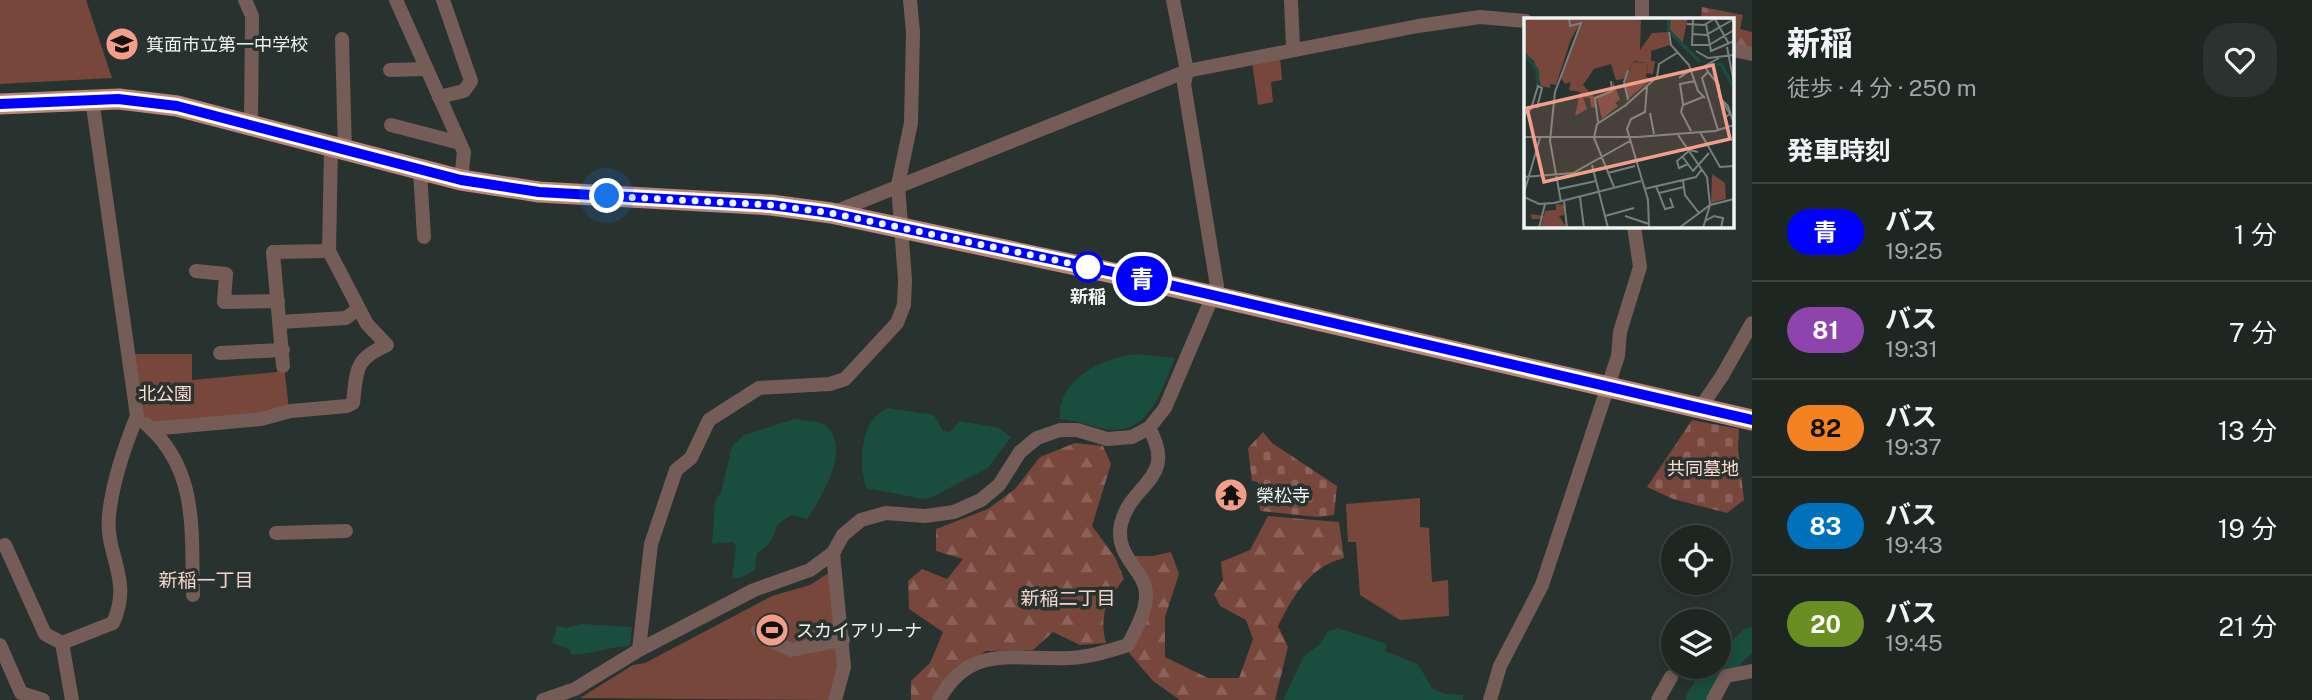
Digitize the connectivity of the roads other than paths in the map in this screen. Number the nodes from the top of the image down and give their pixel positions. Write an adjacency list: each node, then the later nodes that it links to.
1 (246, 0): 20 (street)
2 (396, 0): 14 (street)
3 (443, 0): 17 (street)
4 (910, 0): 26 (street)
5 (1173, 0): 16 (street)
6 (1292, 0): 11 (street)
7 (1642, 0): 8 (street)
8 (1642, 18)
9 (1524, 21): 11 (street)
10 (342, 39): 23 (street)
11 (1293, 48): 16 (street)
12 (1734, 50): 13 (street)
13 (1752, 54)
14 (427, 69): 15 (street); 17 (street)
15 (390, 70)
16 (1187, 71): 26 (street); 33 (street)
17 (439, 97): 22 (street)
18 (92, 99): 19 (main road); 20 (main road); 43 (street)
19 (0, 104)
20 (251, 124): 23 (main road)
21 (391, 125): 22 (street)
22 (460, 143): 25 (street)
23 (338, 150): 24 (main road); 31 (street)
24 (420, 171): 25 (main road); 30 (street)
25 (461, 180): 27 (main road)
26 (898, 185): 27 (street); 28 (street)
27 (831, 213): 28 (main road)
28 (899, 226): 33 (main road); 55 (street)
29 (1634, 228): 41 (street)
30 (424, 237)
31 (329, 251): 34 (street); 35 (street)
32 (195, 271): 34 (street)
33 (1214, 295): 41 (main road); 45 (street)
34 (278, 300): 36 (street)
35 (358, 309): 36 (street); 46 (street)
36 (280, 322): 38 (street)
37 (1752, 323): 42 (street)
38 (282, 350): 39 (street); 40 (street)
39 (220, 353)
40 (283, 366)
41 (1608, 386): 42 (main road); 64 (street)
42 (1700, 408): 44 (main road)
43 (136, 416): 46 (street); 54 (street)
44 (1752, 420)
45 (1149, 428): 50 (street); 63 (street)
46 (151, 429): 51 (street)
47 (346, 531): 48 (street)
48 (276, 533)
49 (5, 545): 54 (street)
50 (833, 553): 53 (street); 55 (street)
51 (193, 595)
52 (765, 636): 53 (street)
53 (843, 640): 62 (street)
54 (62, 643): 60 (street)
55 (639, 650): 61 (street)
56 (2, 653): 59 (street)
57 (1752, 670): 66 (street)
58 (1670, 679): 65 (street)
59 (43, 700)
60 (72, 700)
61 (543, 700)
62 (835, 700)
63 (939, 700)
64 (1490, 700)
65 (1658, 700)
66 (1713, 700)

